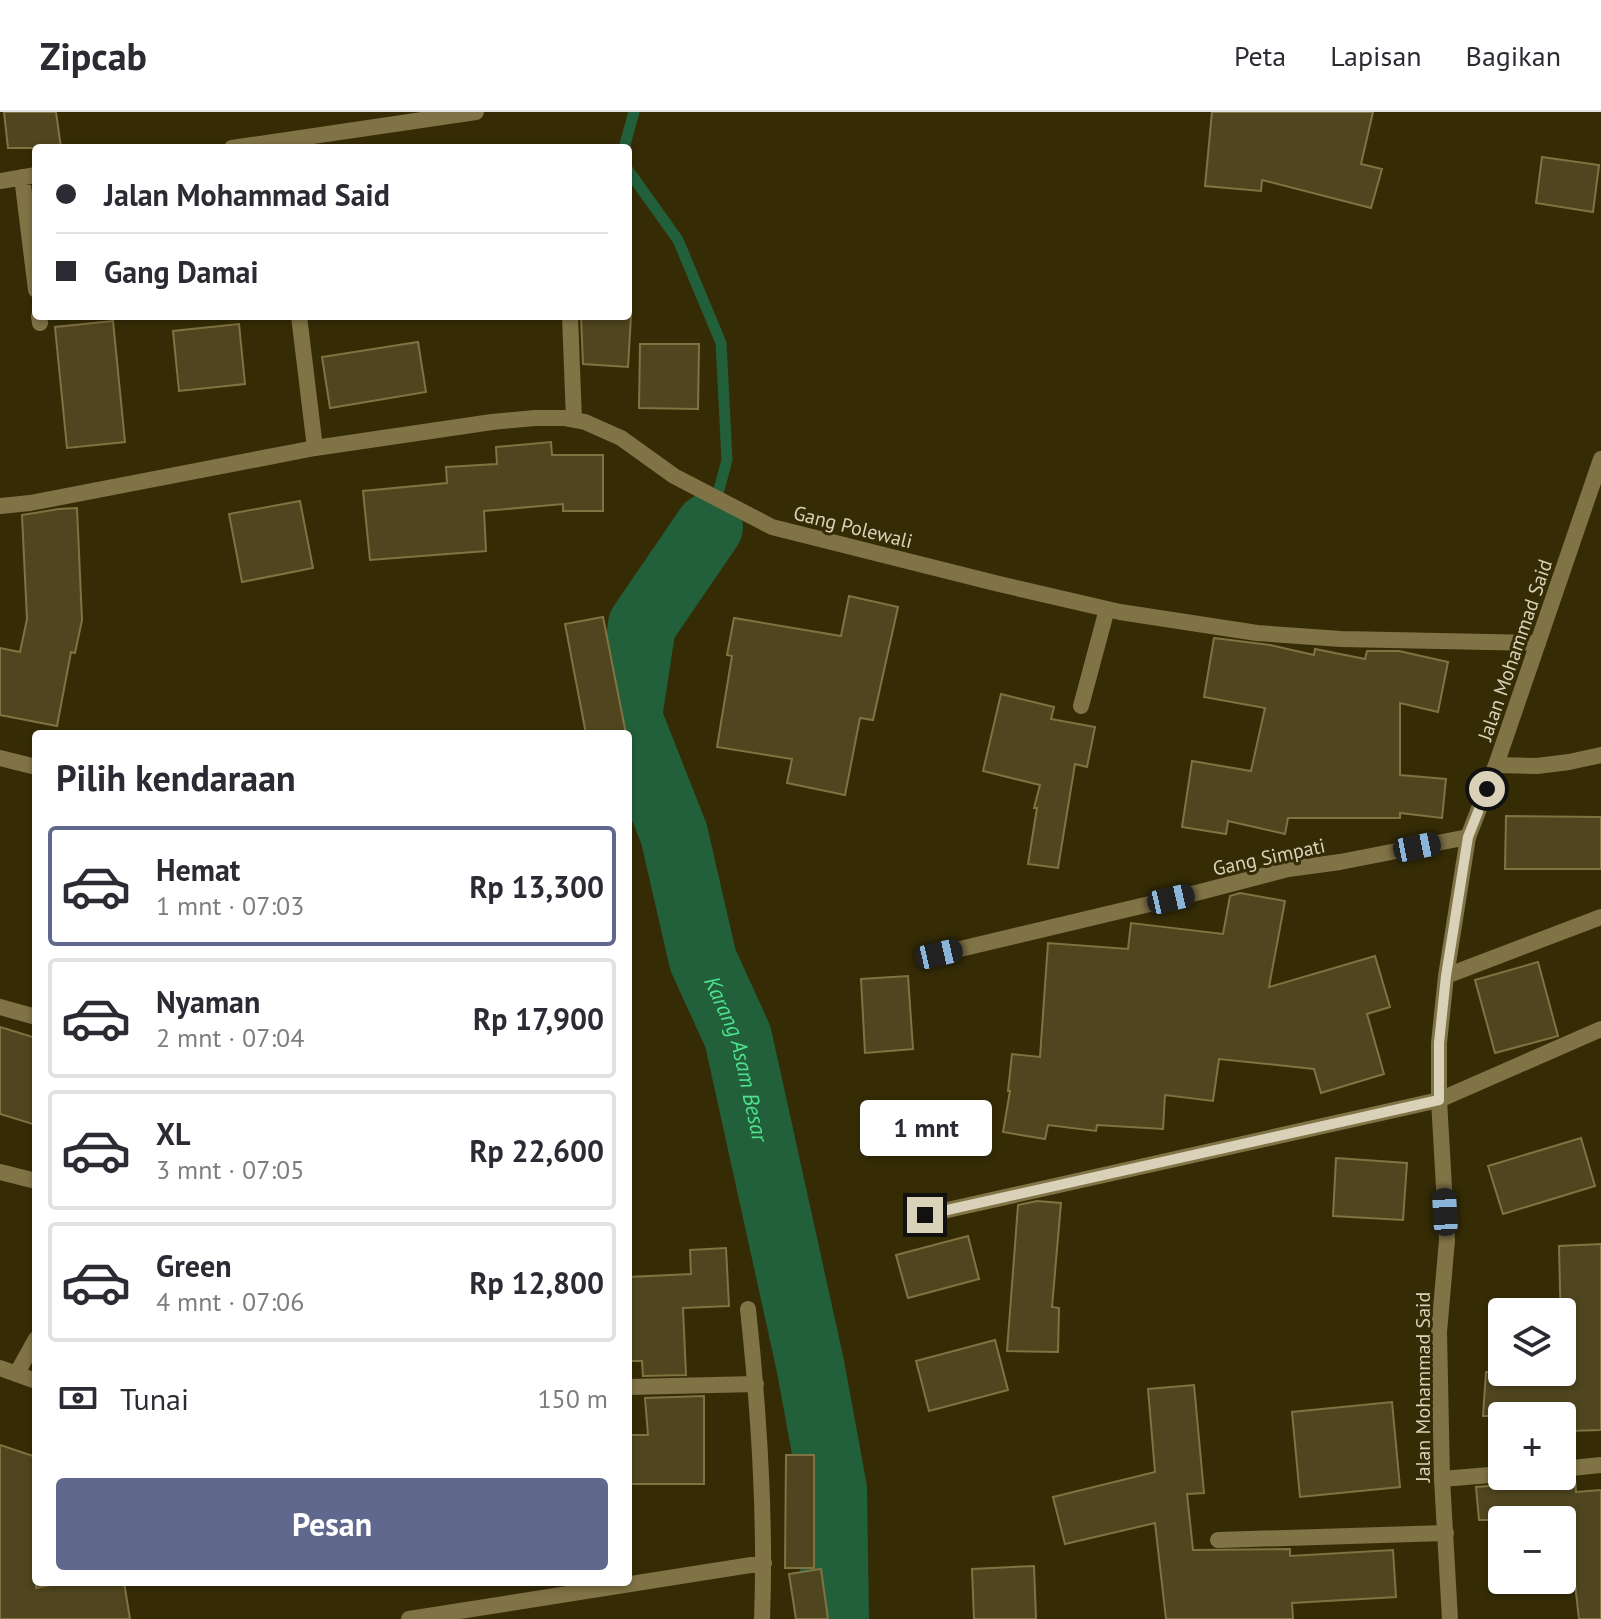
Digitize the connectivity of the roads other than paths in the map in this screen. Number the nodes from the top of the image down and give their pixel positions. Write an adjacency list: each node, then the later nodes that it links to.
1 (476, 112): 2 (street)
2 (282, 144)
3 (29, 176): 4 (street); 5 (street)
4 (0, 181)
5 (32, 225)
6 (299, 320): 9 (street)
7 (570, 320): 8 (street)
8 (574, 420): 9 (street, Gang Polewali); 12 (street, Gang Polewali)
9 (315, 448): 11 (street, Gang Polewali)
10 (1601, 459): 13 (street, Jalan Mohammad Said)
11 (0, 506)
12 (1107, 609): 13 (street, Gang Polewali); 14 (street)
13 (1538, 643): 17 (street, Jalan Mohammad Said)
14 (1081, 706)
15 (1601, 755): 17 (street)
16 (0, 758): 18 (street)
17 (1496, 765): 19 (street, Jalan Mohammad Said)
18 (32, 766)
19 (1468, 837): 21 (street, Gang Simpati); 22 (street, Jalan Mohammad Said)
20 (1601, 917): 22 (street)
21 (939, 954)
22 (1446, 976): 26 (street, Jalan Mohammad Said)
23 (0, 1007): 24 (street)
24 (32, 1016)
25 (1601, 1029): 26 (street)
26 (1439, 1100): 29 (street); 40 (street, Jalan Mohammad Said)
27 (0, 1172): 28 (street)
28 (32, 1180)
29 (925, 1215)
30 (748, 1309): 35 (street)
31 (32, 1346): 33 (street)
32 (0, 1368): 33 (street)
33 (17, 1373): 34 (street)
34 (32, 1379)
35 (756, 1384): 36 (street); 43 (street)
36 (632, 1387)
37 (1601, 1465): 38 (street)
38 (1576, 1468)
39 (1488, 1475): 40 (street)
40 (1442, 1479): 41 (street, Jalan Mohammad Said)
41 (1446, 1533): 42 (street); 48 (street, Jalan Mohammad Said)
42 (1218, 1540)
43 (764, 1563): 44 (street); 47 (street)
44 (632, 1584)
45 (618, 1586): 46 (street)
46 (409, 1619)
47 (762, 1619)
48 (1450, 1619)

